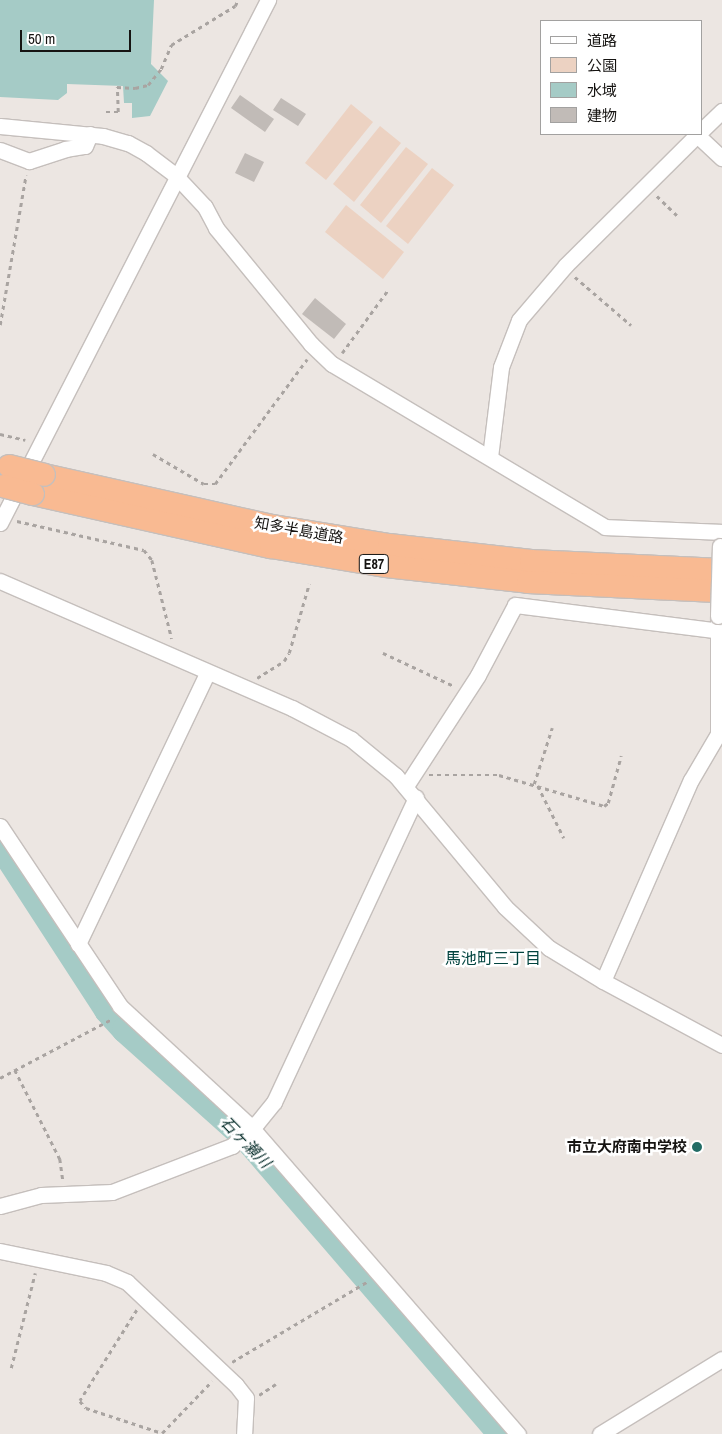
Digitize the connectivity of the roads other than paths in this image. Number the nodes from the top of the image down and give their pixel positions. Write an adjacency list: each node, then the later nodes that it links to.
1 (268, 0): 10 (street)
2 (722, 111): 4 (street)
3 (0, 126): 5 (street)
4 (702, 129)
5 (90, 134): 8 (street); 10 (street)
6 (696, 135): 11 (street)
7 (700, 135): 9 (street)
8 (0, 150)
9 (722, 158)
10 (176, 176): 11 (street); 14 (street)
11 (490, 457): 15 (street)
12 (3, 475): 13 (highway, 知多半島道路 / E87, bridge)
13 (39, 485): 16 (highway, 知多半島道路 / E87); 18 (highway, 知多半島道路 / E87)
14 (2, 520)
15 (719, 536): 19 (street, bridge)
16 (722, 570)
17 (0, 581): 20 (street)
18 (722, 591)
19 (720, 632): 21 (street); 22 (street)
20 (208, 672): 22 (street); 24 (street)
21 (718, 748): 25 (street)
22 (411, 792): 25 (street); 27 (street)
23 (0, 826): 24 (street)
24 (78, 944): 27 (street)
25 (602, 981): 26 (street)
26 (722, 1045)
27 (244, 1133): 28 (street); 32 (street)
28 (0, 1206)
29 (0, 1251): 31 (street)
30 (722, 1359): 33 (street)
31 (244, 1434)
32 (518, 1434)
33 (600, 1434)

